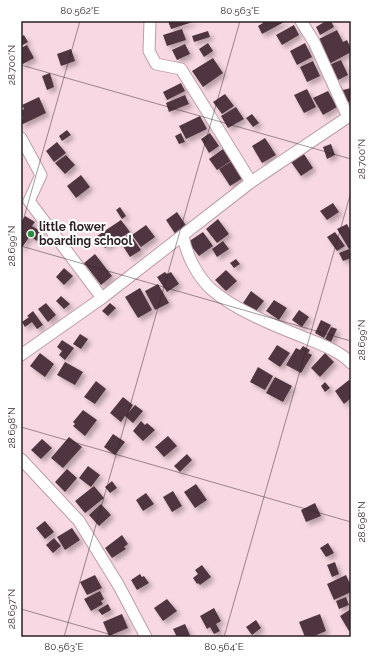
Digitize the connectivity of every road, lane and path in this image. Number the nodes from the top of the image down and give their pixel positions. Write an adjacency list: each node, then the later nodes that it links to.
1 (150, 21): 5 (street)
2 (301, 21): 3 (street)
3 (349, 116): 5 (street)
4 (21, 138): 7 (street)
5 (251, 182): 6 (street)
6 (183, 236): 7 (street); 9 (street)
7 (102, 298): 8 (street)
8 (21, 355)
9 (351, 363)
10 (21, 459): 11 (street)
11 (146, 637)

